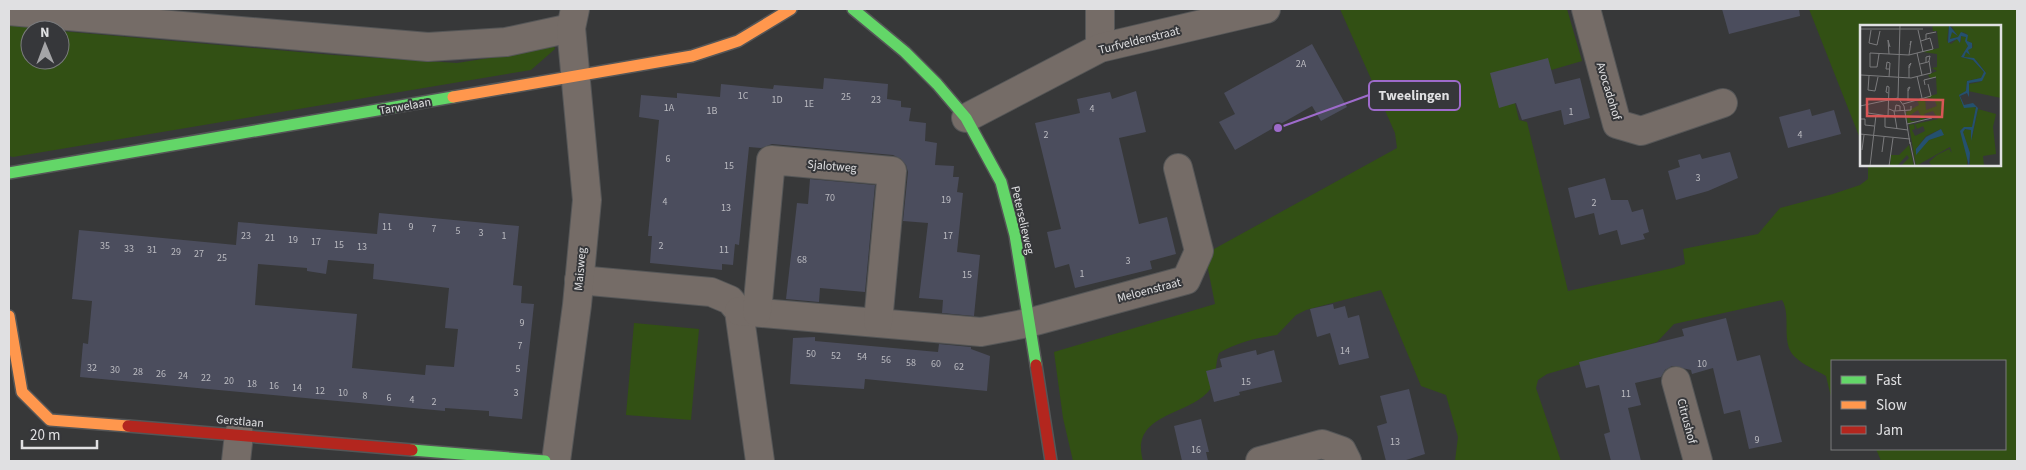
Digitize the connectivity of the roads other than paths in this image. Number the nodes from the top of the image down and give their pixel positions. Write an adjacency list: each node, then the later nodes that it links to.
1 (790, 9): 9 (street, Tarwelaan)
2 (853, 9): 11 (street, Peterselieweg)
3 (1100, 9): 8 (street)
4 (1266, 9): 8 (street, Turfveldenstraat)
5 (1586, 9): 10 (street, Avocadohof)
6 (9, 11): 7 (street)
7 (573, 18): 9 (street, Maisweg)
8 (1100, 48): 11 (street, Turfveldenstraat)
9 (575, 76): 13 (street, Tarwelaan); 14 (street, Maisweg)
10 (1723, 103)
11 (966, 118): 18 (street, Peterselieweg)
12 (1178, 168): 18 (street, Meloenstraat)
13 (9, 173)
14 (579, 280): 15 (street); 24 (street, Maisweg)
15 (748, 311): 17 (street); 17 (street, Sjalotweg); 25 (street, Sjalotweg)
16 (9, 316): 20 (street, Gerstlaan)
17 (878, 322): 18 (street)
18 (1028, 323): 26 (street, Peterselieweg)
19 (1676, 381): 29 (street, Citrushof)
20 (239, 434): 21 (street, Gerstlaan); 22 (street)
21 (495, 459): 23 (street, Gerstlaan)
22 (236, 461)
23 (545, 461)
24 (556, 461)
25 (760, 461)
26 (1051, 461)
27 (1260, 461): 28 (street)
28 (1347, 461)
29 (1698, 461)

